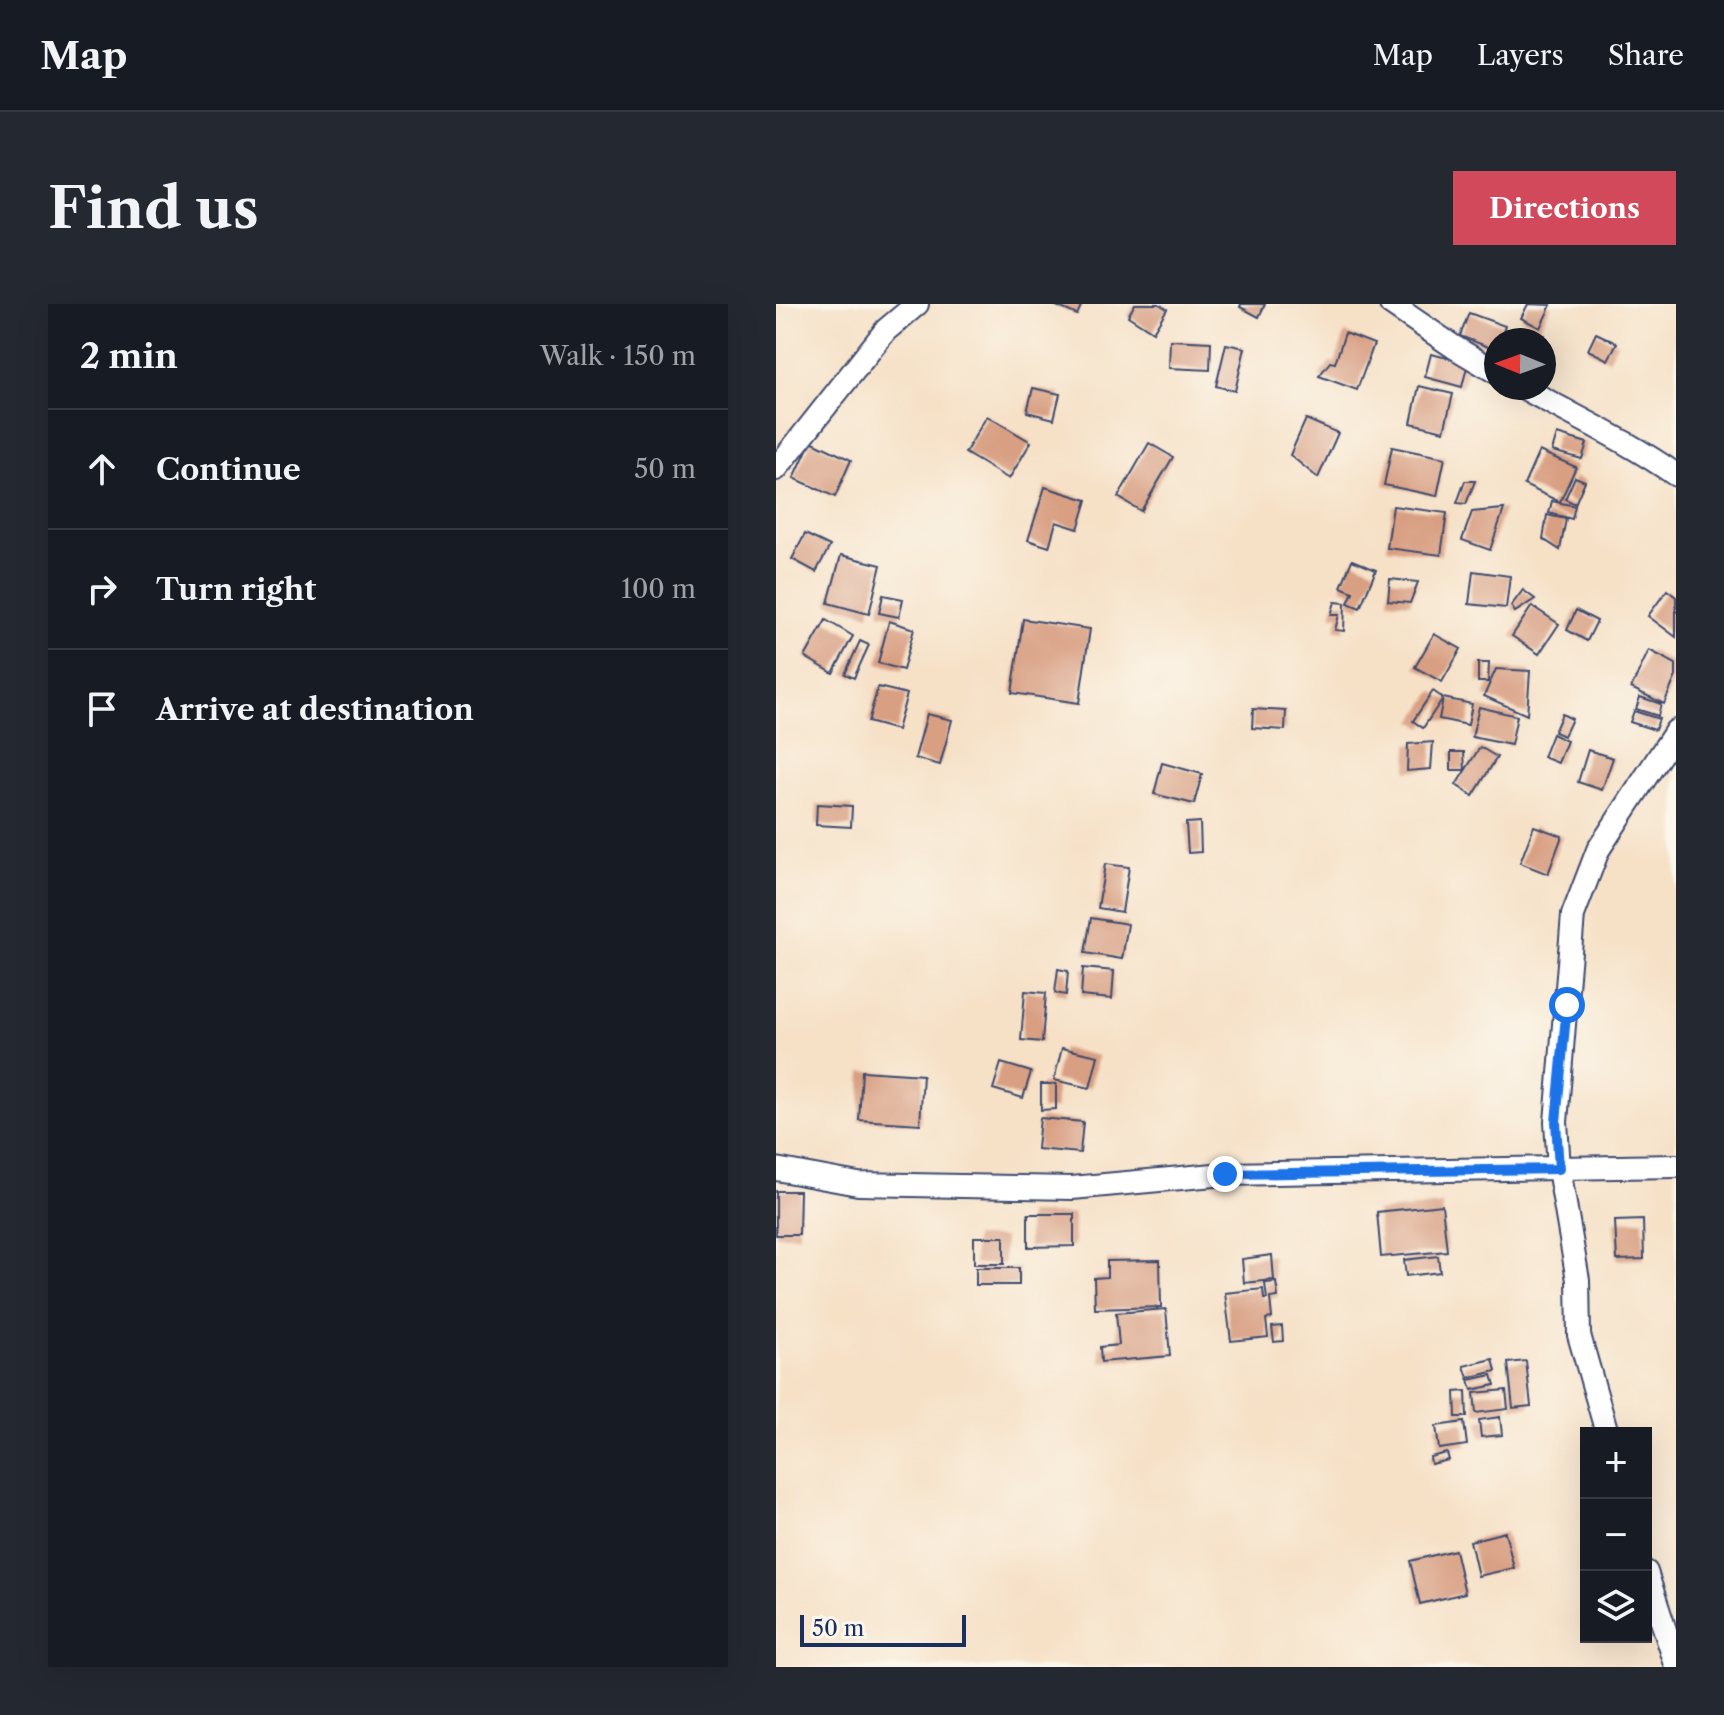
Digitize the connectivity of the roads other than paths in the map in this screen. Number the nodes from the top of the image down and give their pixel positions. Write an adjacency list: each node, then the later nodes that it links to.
1 (917, 304): 5 (street)
2 (1391, 304): 3 (street)
3 (1484, 365)
4 (1545, 400): 6 (street)
5 (776, 469)
6 (1676, 475)
7 (1676, 731): 10 (street)
8 (1676, 1166): 10 (street)
9 (776, 1169): 10 (street)
10 (1559, 1169): 11 (street)
11 (1605, 1427)
12 (1652, 1590): 13 (street)
13 (1676, 1664)

